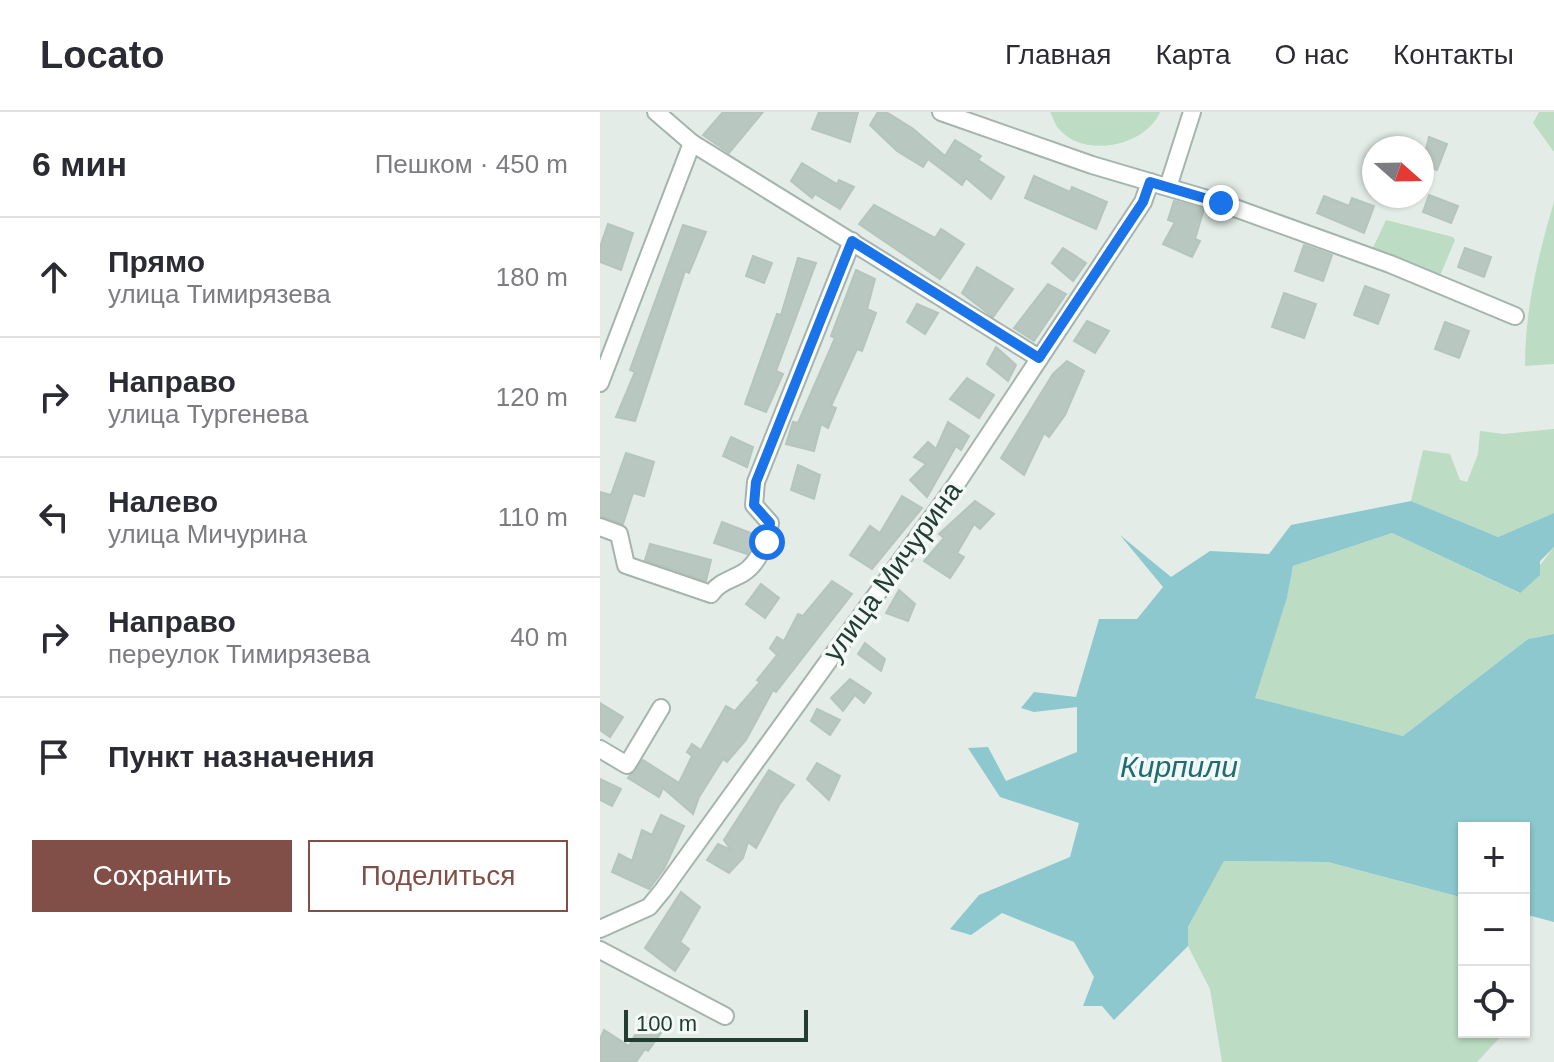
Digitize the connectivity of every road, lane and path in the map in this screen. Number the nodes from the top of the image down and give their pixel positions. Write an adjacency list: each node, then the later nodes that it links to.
1 (656, 112): 4 (street)
2 (941, 112): 5 (street)
3 (1192, 112): 6 (street)
4 (692, 143): 7 (street); 10 (street)
5 (1150, 182): 6 (street); 9 (street, улица Мичурина)
6 (1168, 187): 8 (street)
7 (852, 241): 9 (street); 11 (street)
8 (1515, 316)
9 (1039, 358): 14 (street, улица Мичурина)
10 (600, 383)
11 (600, 527)
12 (661, 708): 13 (street)
13 (600, 749)
14 (600, 929)
15 (600, 950): 16 (street)
16 (725, 1016)

